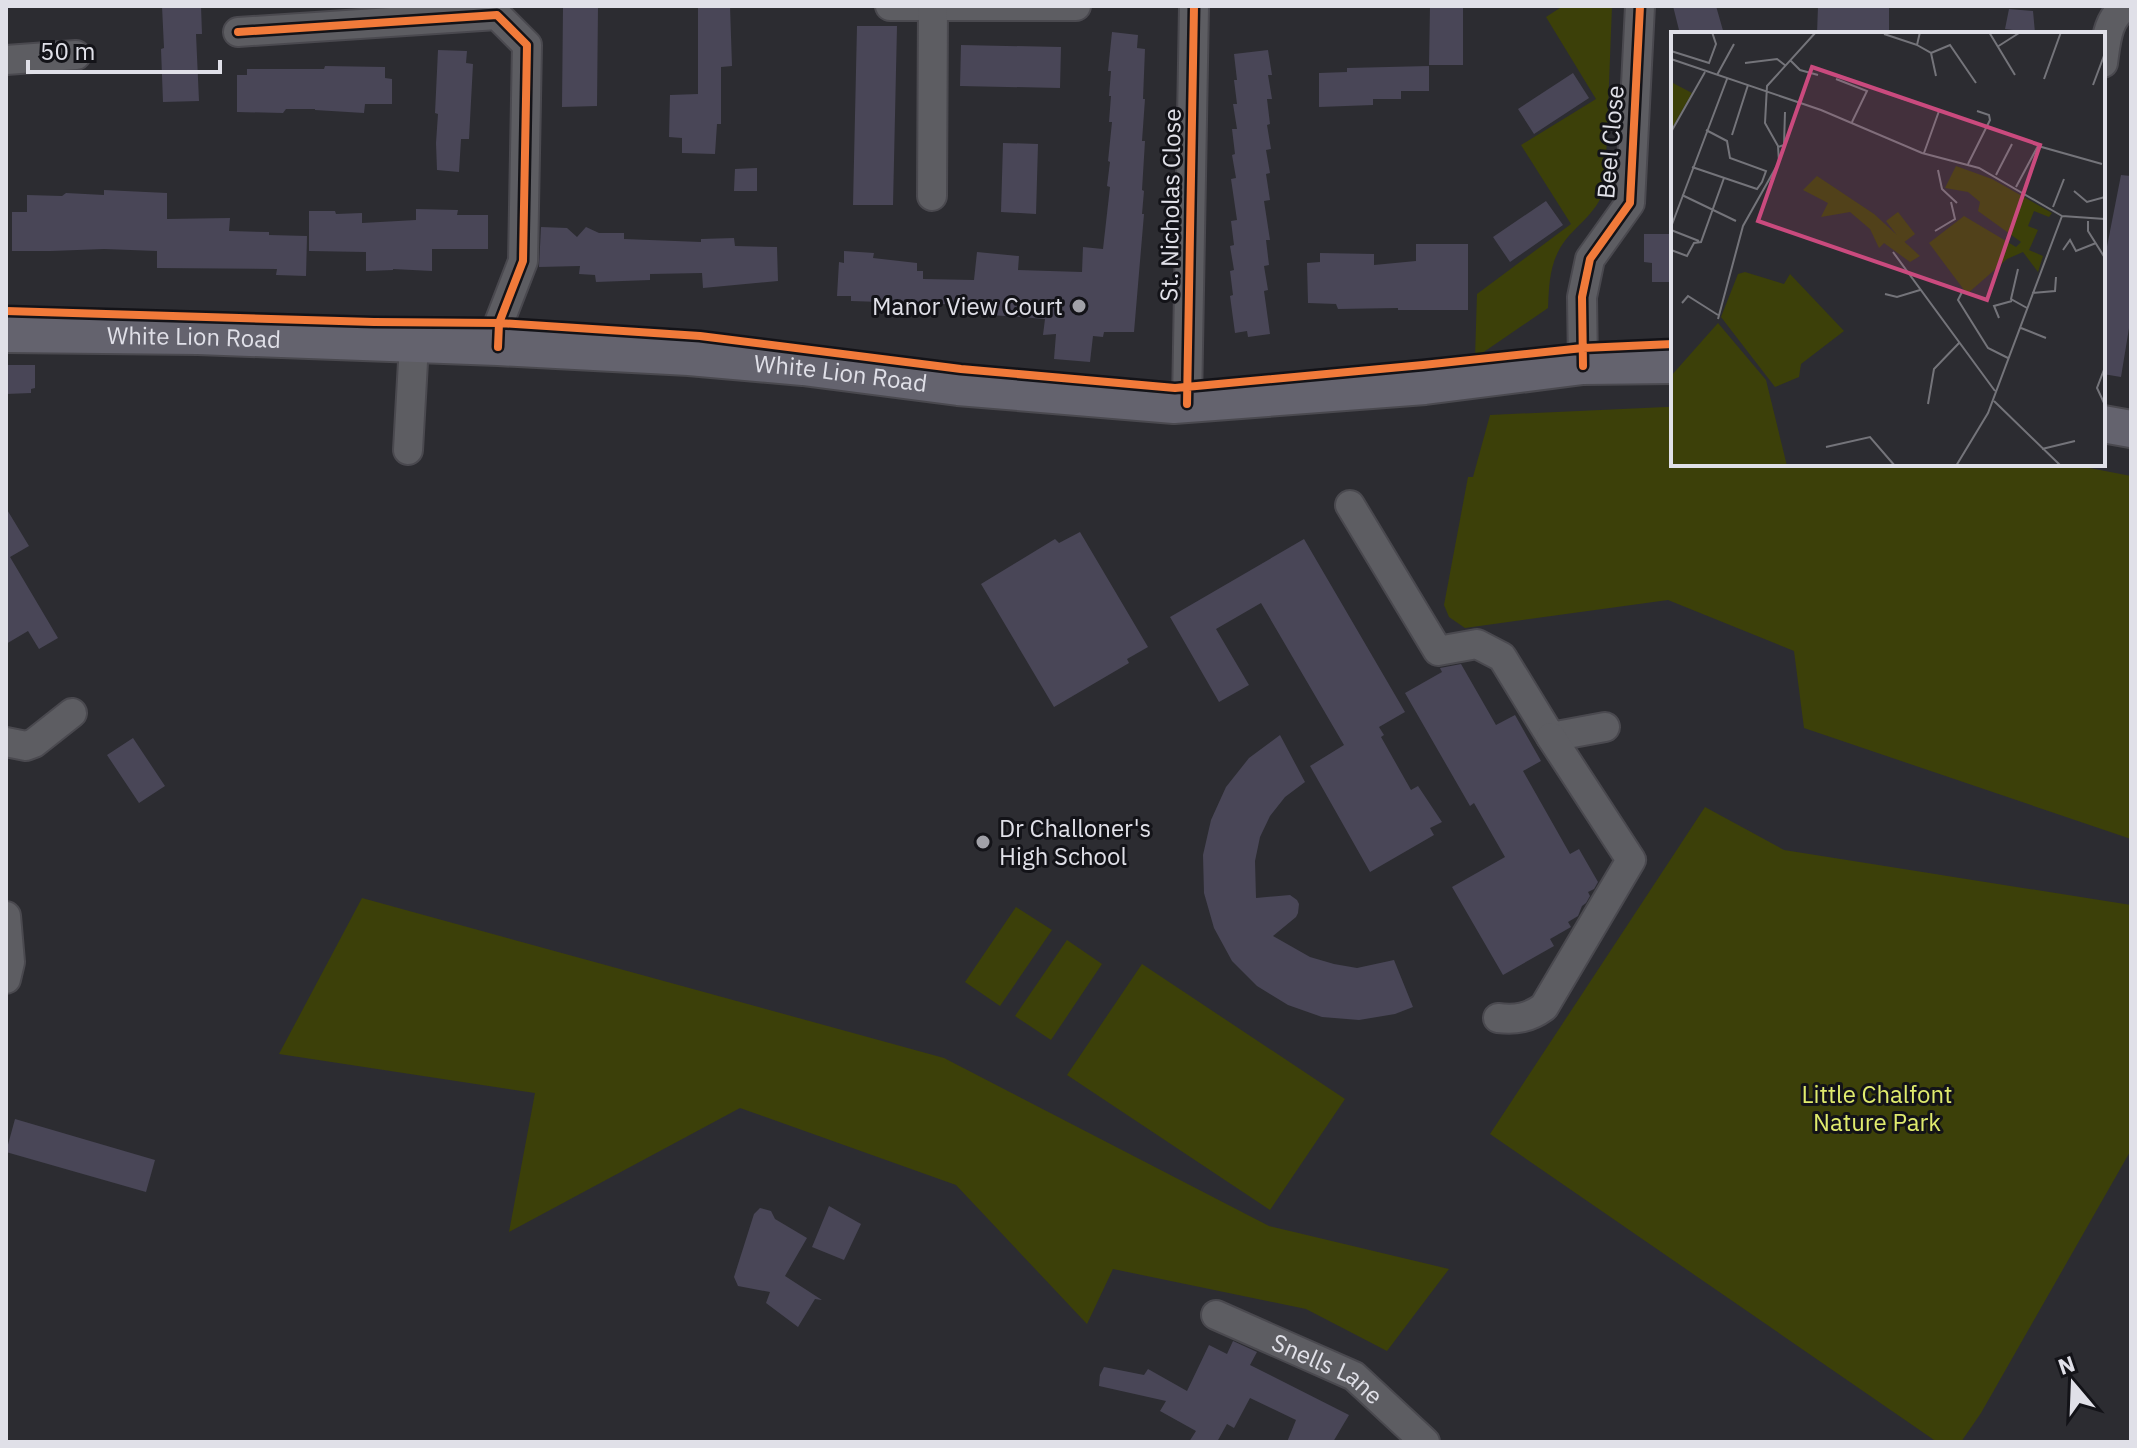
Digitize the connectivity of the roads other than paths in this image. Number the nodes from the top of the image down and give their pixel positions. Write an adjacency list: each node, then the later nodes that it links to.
1 (890, 6): 2 (street)
2 (933, 6): 3 (street); 11 (street)
3 (1076, 6)
4 (1194, 6): 17 (street, St. Nicholas Close)
5 (1640, 6): 16 (street, Beel Close)
6 (2119, 8): 8 (street)
7 (238, 32): 14 (street)
8 (2105, 51)
9 (76, 55): 10 (street)
10 (6, 60)
11 (932, 196)
12 (6, 334): 13 (main road, White Lion Road)
13 (414, 344): 14 (main road, White Lion Road); 20 (street)
14 (498, 347): 17 (main road, White Lion Road)
15 (1671, 365): 16 (main road, White Lion Road)
16 (1583, 366): 17 (main road, White Lion Road)
17 (1187, 404)
18 (2105, 424): 19 (main road)
19 (2131, 429)
20 (408, 450)
21 (1350, 505): 24 (street)
22 (72, 713): 25 (street)
23 (1605, 727): 24 (street)
24 (1551, 737): 28 (street)
25 (6, 742)
26 (6, 916): 27 (street)
27 (6, 979)
28 (1498, 1018)
29 (1216, 1315): 30 (street, Snells Lane)
30 (1425, 1442)

